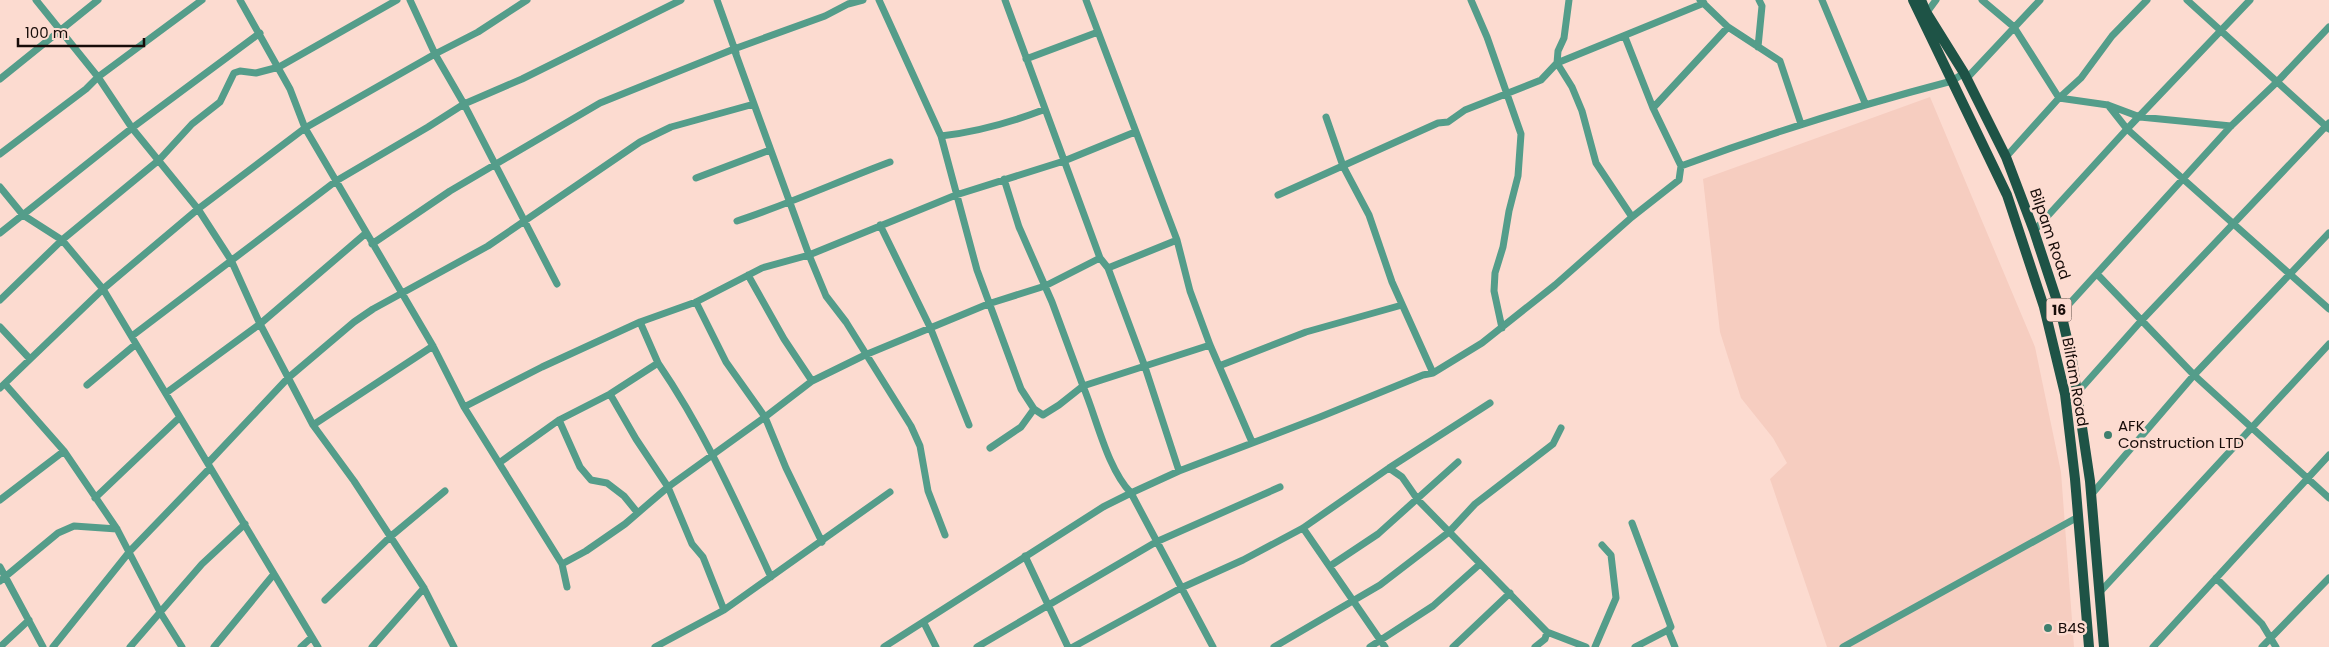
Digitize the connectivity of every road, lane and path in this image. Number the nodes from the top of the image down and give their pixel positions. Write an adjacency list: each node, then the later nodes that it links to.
1 (36, 0): 32 (street)
2 (98, 0): 32 (street)
3 (202, 0): 43 (street)
4 (240, 0): 34 (street)
5 (397, 0): 41 (street)
6 (410, 0): 38 (street)
7 (527, 0): 38 (street)
8 (681, 0): 50 (street)
9 (718, 0): 37 (street)
10 (863, 0): 37 (street)
11 (878, 0): 64 (street)
12 (1005, 0): 39 (street)
13 (1086, 0): 33 (street)
14 (1471, 0): 47 (street)
15 (1569, 0): 40 (street)
16 (1759, 0): 36 (street)
17 (1822, 0): 49 (street)
18 (1913, 0): 27 (main road, Bilfam Road / 16)
19 (1922, 0): 27 (main road, Bilpam Road / 16)
20 (1936, 0): 27 (street)
21 (1982, 0): 29 (street)
22 (2040, 0): 29 (street)
23 (2147, 0): 48 (street)
24 (2187, 0): 31 (street)
25 (2250, 0): 31 (street)
26 (1702, 1): 28 (street); 35 (street)
27 (1925, 16): 42 (main road, Bilpam Road / 16); 45 (main road, Bilfam Road / 16)
28 (1728, 27): 36 (street); 53 (street)
29 (2014, 27): 42 (street); 48 (street)
30 (2329, 27): 46 (street)
31 (2222, 30): 46 (street); 56 (street)
32 (61, 31): 43 (street); 44 (street)
33 (1098, 32): 39 (street); 63 (street)
34 (260, 33): 41 (street); 60 (street)
35 (1625, 36): 40 (street); 53 (street)
36 (1758, 47): 57 (street)
37 (734, 49): 51 (street); 71 (street); 96 (street)
38 (435, 54): 50 (street); 61 (street)
39 (1026, 58): 69 (street)
40 (1557, 63): 47 (street); 84 (street)
41 (279, 67): 61 (street); 68 (street)
42 (1966, 76): 45 (street); 67 (main road, Bilpam Road / 16)
43 (98, 77): 60 (street); 66 (street)
44 (0, 79)
45 (1952, 80): 49 (street); 171 (main road, Bilfam Road / 16)
46 (2277, 82): 58 (street); 59 (street)
47 (1507, 94): 72 (street); 118 (street)
48 (2060, 98): 52 (street); 67 (street)
49 (1865, 103): 57 (street)
50 (464, 104): 71 (street); 76 (street)
51 (754, 104): 65 (street); 86 (street)
52 (2108, 105): 56 (street); 62 (street)
53 (1653, 108): 73 (street)
54 (1043, 110): 64 (street)
55 (1326, 117): 72 (street)
56 (2140, 117): 58 (street); 62 (street)
57 (1801, 124): 73 (street)
58 (2231, 126): 77 (street)
59 (2328, 126): 87 (street)
60 (132, 128): 68 (street); 83 (street)
61 (305, 128): 76 (street); 82 (street)
62 (2127, 129): 77 (street); 89 (street)
63 (1135, 132): 69 (street); 94 (street)
64 (941, 136): 79 (street)
65 (770, 150): 74 (street); 81 (street)
66 (0, 154)
67 (2006, 157): 89 (main road, Bilpam Road / 16)
68 (159, 160): 82 (street); 93 (street)
69 (1064, 161): 75 (street); 97 (street)
70 (890, 162): 81 (street)
71 (494, 165): 86 (street); 95 (street)
72 (1343, 166): 80 (street); 110 (street)
73 (1681, 166): 84 (street)
74 (696, 178)
75 (1004, 179): 79 (street); 104 (street)
76 (336, 180): 92 (street); 98 (street)
77 (2182, 180): 87 (street); 100 (street)
78 (0, 187): 83 (street)
79 (956, 195): 88 (street); 109 (street)
80 (1278, 195)
81 (790, 203): 85 (street); 96 (street)
82 (198, 209): 98 (street); 105 (street)
83 (23, 215): 90 (street); 93 (street)
84 (1632, 216): 118 (street)
85 (737, 221)
86 (525, 222): 103 (street); 106 (street)
87 (2233, 223): 102 (street); 113 (street)
88 (880, 224): 96 (street); 117 (street)
89 (2034, 231): 112 (main road, Bilpam Road / 16)
90 (0, 233)
91 (2329, 233): 102 (street)
92 (365, 234): 95 (street); 115 (street)
93 (62, 240): 105 (street); 107 (street)
94 (1177, 240): 99 (street); 122 (street)
95 (372, 244): 106 (street)
96 (809, 255): 101 (street); 124 (street)
97 (1100, 258): 99 (street); 104 (street)
98 (231, 260): 115 (street); 119 (street)
99 (1108, 268): 128 (street)
100 (2097, 274): 112 (street); 113 (street)
101 (748, 275): 108 (street); 132 (street)
102 (2291, 275): 111 (street); 130 (street)
103 (557, 284)
104 (1045, 286): 109 (street); 135 (street)
105 (103, 289): 119 (street); 125 (street)
106 (401, 293): 123 (street); 131 (street)
107 (0, 300)
108 (696, 302): 114 (street); 142 (street)
109 (988, 304): 117 (street); 141 (street)
110 (1402, 305): 127 (street); 129 (street)
111 (2329, 309)
112 (2060, 314): 137 (main road, Bilpam Road / 16)
113 (2141, 321): 130 (street); 137 (street)
114 (640, 322): 126 (street); 140 (street)
115 (260, 324): 131 (street); 136 (street)
116 (0, 327): 125 (street)
117 (930, 327): 124 (street); 146 (street)
118 (1502, 328): 129 (street)
119 (132, 336): 120 (street)
120 (136, 344): 133 (street); 136 (street)
121 (2329, 344): 147 (street)
122 (1210, 345): 127 (street); 128 (street)
123 (433, 346): 140 (street); 145 (street)
124 (865, 355): 132 (street); 177 (street)
125 (30, 359): 134 (street)
126 (658, 363): 138 (street); 153 (street)
127 (1219, 366): 149 (street)
128 (1145, 367): 135 (street); 158 (street)
129 (1433, 373): 149 (street)
130 (2194, 375): 147 (street); 165 (street)
131 (288, 378): 145 (street); 156 (street)
132 (812, 381): 142 (street)
133 (87, 385)
134 (2, 386): 151 (street)
135 (1083, 386): 141 (street); 164 (street)
136 (166, 393): 143 (street)
137 (2078, 393): 165 (main road, Bilpam Road / 16)
138 (610, 394): 144 (street); 161 (street)
139 (1490, 402): 157 (street)
140 (464, 407): 155 (street)
141 (1034, 409): 150 (street)
142 (765, 417): 153 (street); 179 (street)
143 (179, 418): 156 (street); 166 (street)
144 (559, 420): 155 (street); 170 (street)
145 (313, 425): 178 (street)
146 (968, 425)
147 (2252, 426): 159 (street); 197 (street)
148 (1561, 428): 176 (street)
149 (1252, 442): 158 (street)
150 (990, 448)
151 (64, 451): 166 (street); 168 (street)
152 (2329, 455): 159 (street)
153 (714, 456): 161 (street); 189 (street)
154 (1458, 462): 169 (street)
155 (499, 463): 184 (street)
156 (209, 466): 173 (street); 182 (street)
157 (1390, 468): 169 (street); 174 (street)
158 (1179, 470): 164 (street)
159 (2307, 478): 167 (street); 190 (street)
160 (1280, 487): 180 (street)
161 (668, 488): 170 (street); 201 (street)
162 (445, 491): 178 (street)
163 (890, 492): 179 (street)
164 (1131, 492): 180 (street); 183 (street)
165 (2091, 495): 197 (main road, Bilpam Road / 16)
166 (95, 498): 175 (street)
167 (2329, 498)
168 (0, 500)
169 (1418, 500): 176 (street); 186 (street)
170 (637, 512): 184 (street)
171 (2078, 517): 235 (street); 236 (main road, Bilfam Road / 16)
172 (1632, 523): 205 (street)
173 (245, 524): 188 (street); 202 (street)
174 (1303, 528): 186 (street); 195 (street)
175 (117, 529): 182 (street); 192 (street)
176 (1449, 532): 185 (street); 198 (street)
177 (945, 535)
178 (390, 537): 194 (street); 199 (street)
179 (822, 542): 189 (street)
180 (1156, 542): 195 (street); 200 (street)
181 (1602, 545): 232 (street)
182 (130, 551): 202 (street); 213 (street)
183 (1025, 556): 200 (street); 204 (street)
184 (562, 564): 193 (street)
185 (1480, 564): 196 (street); 209 (street)
186 (1330, 566): 198 (street)
187 (0, 568): 192 (street)
188 (274, 574): 207 (street); 216 (street)
189 (771, 577): 201 (street)
190 (2216, 578): 208 (street); 238 (street)
191 (2329, 578): 208 (street)
192 (3, 579): 203 (street)
193 (567, 587)
194 (424, 588): 210 (street); 219 (street)
195 (1181, 588): 225 (street); 226 (street)
196 (1510, 592): 206 (street); 229 (street)
197 (2100, 592): 237 (main road, Bilpam Road / 16)
198 (1353, 599): 209 (street); 227 (street)
199 (325, 600)
200 (1047, 605): 223 (street); 224 (street)
201 (724, 610): 220 (street)
202 (160, 612): 214 (street); 215 (street)
203 (29, 620): 211 (street); 212 (street)
204 (924, 623): 221 (street); 222 (street)
205 (1668, 630): 233 (street); 234 (street)
206 (1547, 632): 230 (street); 231 (street)
207 (312, 637): 217 (street); 218 (street)
208 (2270, 637): 239 (street); 240 (street)
209 (1383, 644): 228 (street)
210 (451, 645)
211 (0, 647)
212 (42, 647)
213 (52, 647)
214 (130, 647)
215 (182, 647)
216 (214, 647)
217 (301, 647)
218 (318, 647)
219 (372, 647)
220 (655, 647)
221 (884, 647)
222 (936, 647)
223 (977, 647)
224 (1068, 647)
225 (1073, 647)
226 (1213, 647)
227 (1274, 647)
228 (1370, 647)
229 (1453, 647)
230 (1535, 647)
231 (1586, 647)
232 (1595, 647)
233 (1635, 647)
234 (1675, 647)
235 (1843, 647)
236 (2089, 647)
237 (2104, 647)
238 (2153, 647)
239 (2262, 647)
240 (2276, 647)

